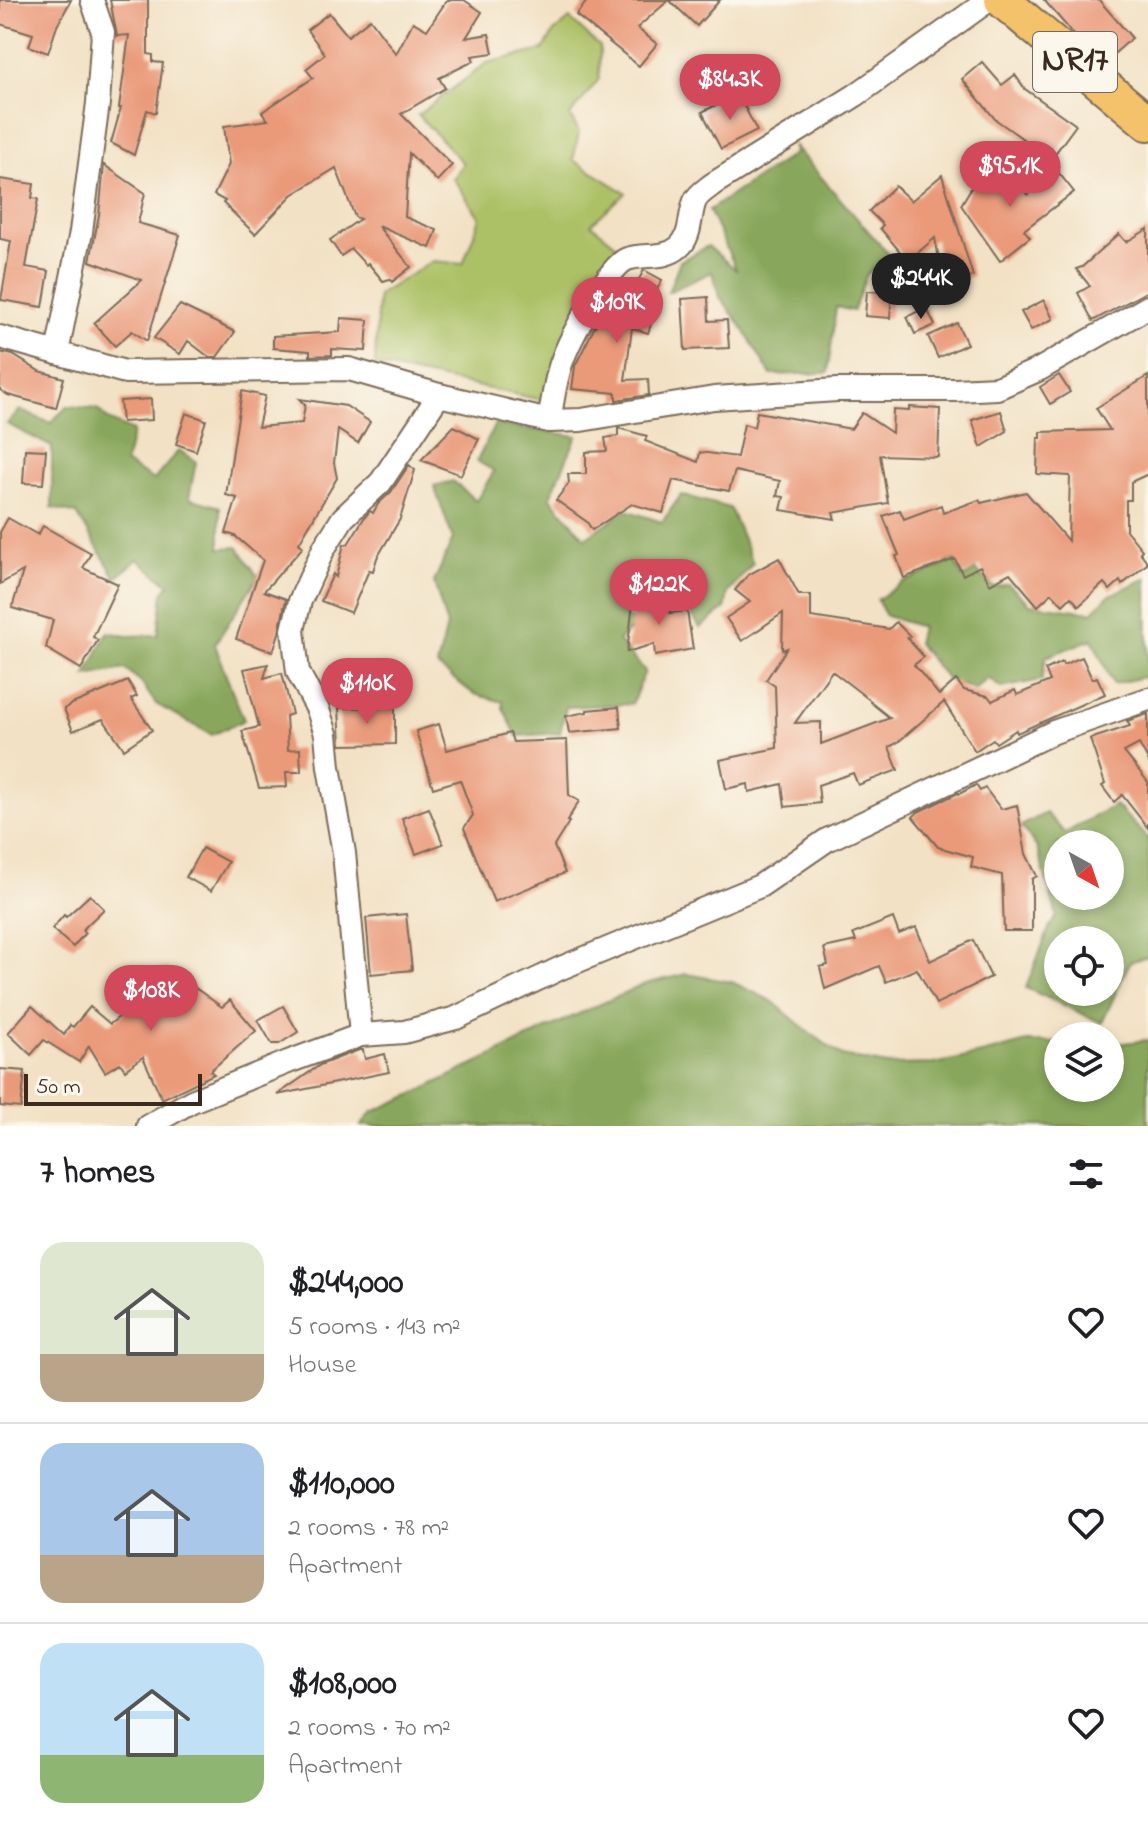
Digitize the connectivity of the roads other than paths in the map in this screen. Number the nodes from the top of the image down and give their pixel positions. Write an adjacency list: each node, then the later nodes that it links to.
1 (92, 0): 7 (street)
2 (989, 0): 9 (street)
3 (1002, 0): 4 (main road, NR17)
4 (1148, 123)
5 (1148, 307): 9 (street)
6 (0, 337): 7 (street)
7 (57, 353): 8 (street)
8 (439, 395): 9 (street); 11 (street)
9 (549, 421)
10 (1148, 699): 11 (street)
11 (361, 1035): 12 (street)
12 (148, 1126)

